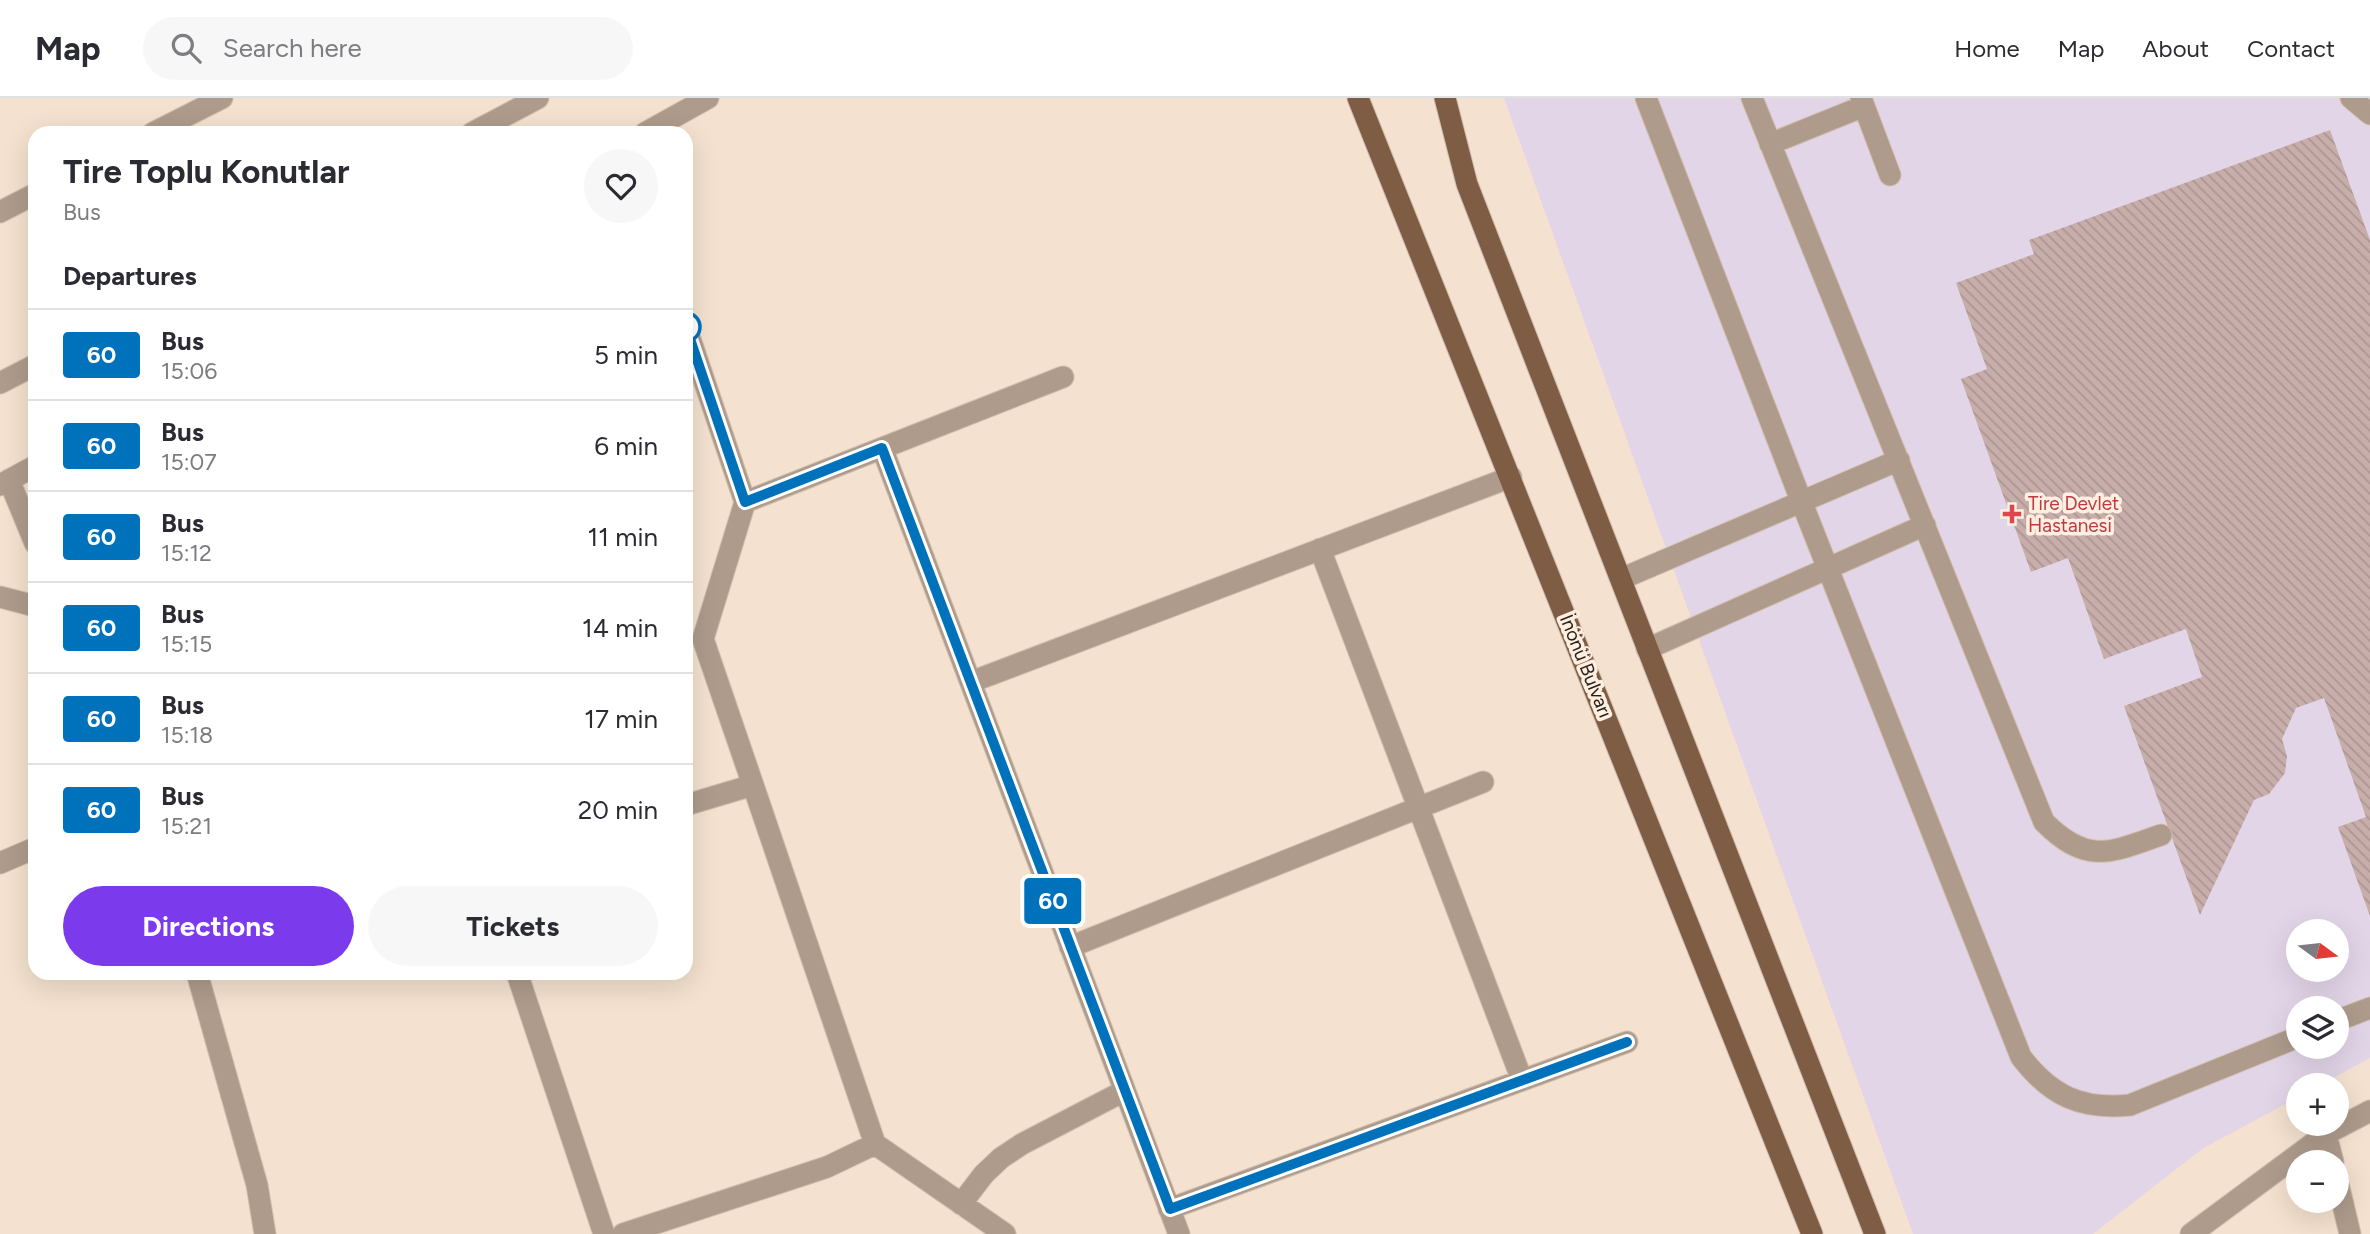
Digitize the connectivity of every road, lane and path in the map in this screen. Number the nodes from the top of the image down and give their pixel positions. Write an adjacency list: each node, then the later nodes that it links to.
1 (222, 98): 11 (street)
2 (538, 98): 12 (street)
3 (708, 98): 13 (street)
4 (1358, 98): 25 (main road, İnönü Bulvarı)
5 (1445, 98): 33 (main road)
6 (1646, 98): 28 (street)
7 (1752, 98): 14 (street)
8 (2351, 98): 10 (street)
9 (1862, 102): 14 (street); 15 (street)
10 (2370, 114)
11 (167, 126)
12 (485, 126)
13 (658, 126)
14 (1770, 144): 23 (street)
15 (1890, 175)
16 (28, 198): 17 (street)
17 (0, 212)
18 (693, 348): 27 (street)
19 (28, 369): 21 (street)
20 (1063, 377): 22 (street)
21 (0, 383)
22 (882, 448): 27 (street); 37 (street)
23 (1899, 460): 28 (street); 29 (street)
24 (28, 470): 26 (street)
25 (1510, 477): 31 (street); 66 (main road, İnönü Bulvarı)
26 (5, 483): 30 (street)
27 (745, 502): 39 (street)
28 (1802, 503): 32 (street); 33 (street)
29 (1925, 525): 32 (street); 42 (street)
30 (28, 529)
31 (1320, 549): 37 (street); 41 (street)
32 (1828, 569): 36 (street); 51 (street)
33 (1621, 579): 36 (main road)
34 (0, 597): 35 (street)
35 (28, 605)
36 (1647, 649): 67 (main road)
37 (971, 682): 45 (street)
38 (1483, 782): 41 (street)
39 (753, 785): 40 (street); 57 (street)
40 (693, 803)
41 (1418, 808): 45 (street); 52 (street)
42 (2161, 835)
43 (28, 851): 44 (street)
44 (0, 863)
45 (1070, 947): 53 (street)
46 (199, 980): 61 (street)
47 (519, 980): 62 (street)
48 (2370, 1008): 49 (street)
49 (2349, 1016)
50 (1627, 1042): 52 (street)
51 (2286, 1042)
52 (1522, 1080): 59 (street)
53 (1124, 1091): 58 (street); 59 (street)
54 (2370, 1111): 55 (street)
55 (2349, 1122)
56 (2323, 1136): 68 (street)
57 (875, 1144): 58 (street); 63 (street)
58 (961, 1203): 64 (street)
59 (1170, 1209): 65 (street)
60 (2345, 1213): 69 (street)
61 (265, 1234)
62 (604, 1234)
63 (623, 1234)
64 (1005, 1234)
65 (1179, 1234)
66 (1812, 1234)
67 (1875, 1234)
68 (2191, 1234)
69 (2350, 1234)

